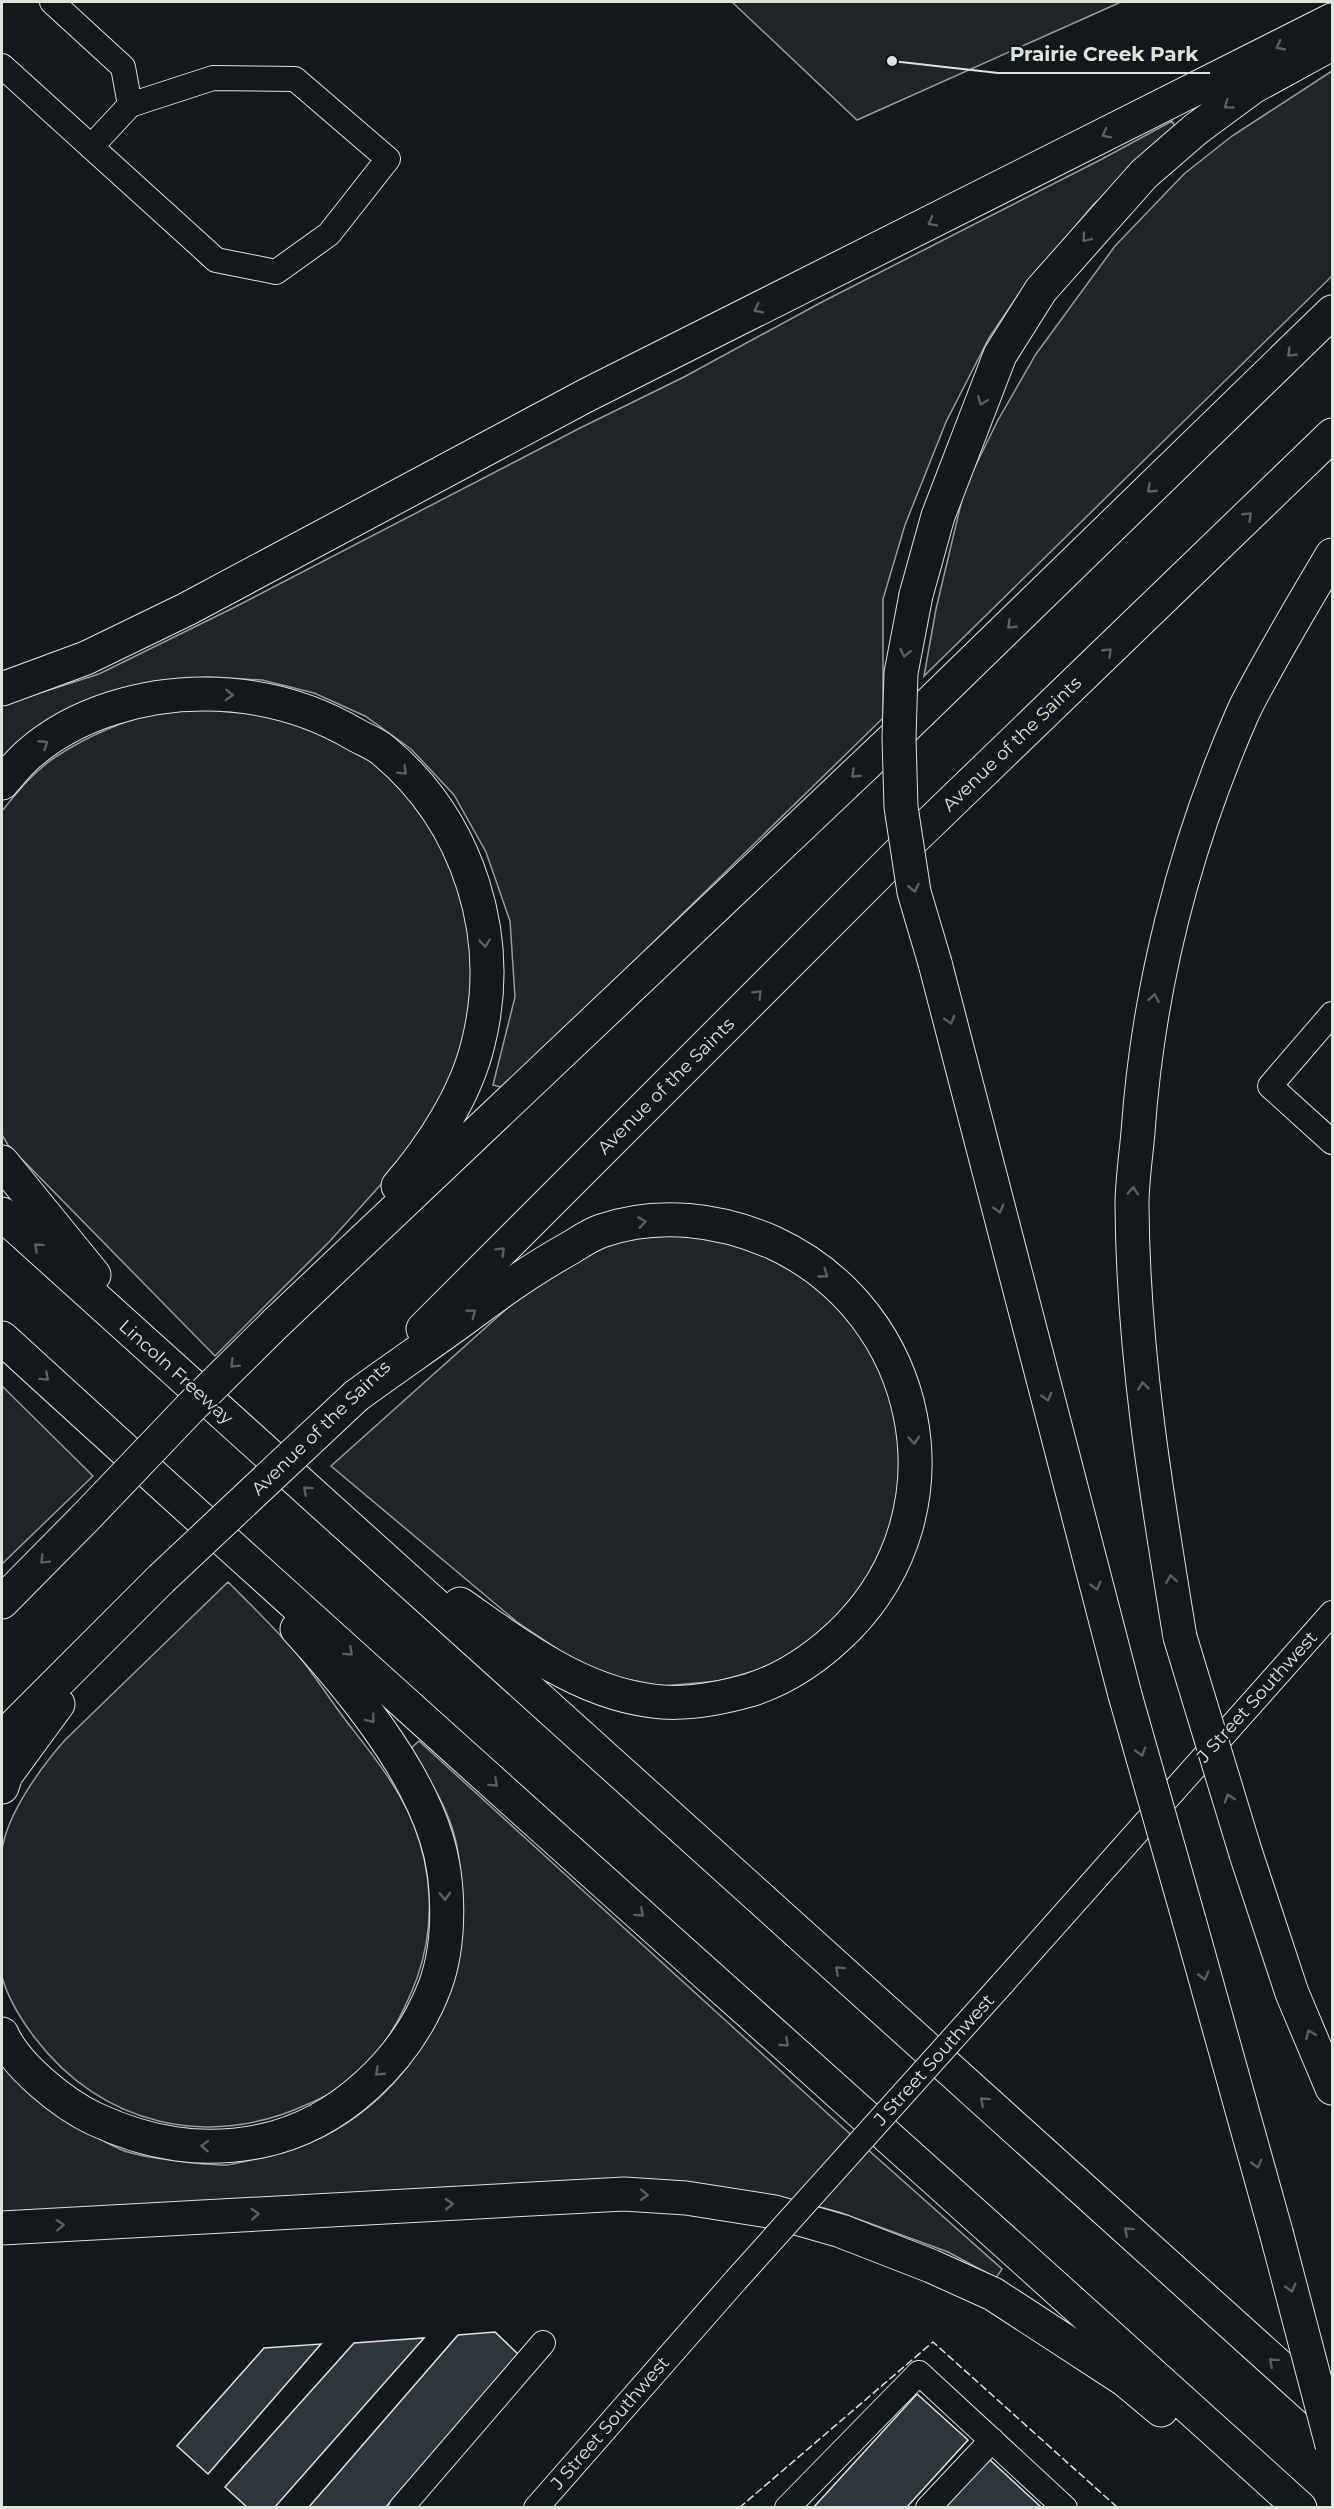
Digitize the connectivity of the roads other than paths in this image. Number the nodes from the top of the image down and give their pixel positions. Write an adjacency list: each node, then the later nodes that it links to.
1 (52, 2): 5 (street)
2 (1332, 20): 10 (highway, one-way to 10)
3 (1332, 43): 33 (highway, one-way to 33, bridge)
4 (2, 66): 6 (street)
5 (130, 105): 6 (street); 6 (street)
6 (91, 147)
7 (1332, 312): 16 (highway, one-way to 16)
8 (1332, 435): 19 (highway, Avenue of the Saints, one-way to 8)
9 (1332, 555): 28 (highway, one-way to 9, bridge)
10 (2, 689)
11 (2, 783): 16 (highway, one-way to 16)
12 (1332, 1014): 13 (street)
13 (1332, 1142)
14 (2, 1162): 18 (highway)
15 (2, 1214): 18 (highway, Lincoln Freeway, one-way to 15)
16 (276, 1323): 22 (highway, one-way to 22, bridge)
17 (2, 1338): 20 (highway, one-way to 20)
18 (164, 1360): 21 (highway, Lincoln Freeway, one-way to 18)
19 (356, 1396): 21 (highway, one-way to 21); 24 (highway, Avenue of the Saints, bridge)
20 (180, 1501): 27 (highway, one-way to 27); 40 (highway, one-way to 40)
21 (351, 1529): 31 (highway, one-way to 21)
22 (2, 1602)
23 (1332, 1613): 35 (street, J Street Southwest, bridge)
24 (118, 1624): 25 (highway, Avenue of the Saints); 26 (highway)
25 (2, 1738)
26 (2, 1787)
27 (2, 2034)
28 (1332, 2088)
29 (2, 2228): 39 (highway, one-way to 39)
30 (543, 2343): 34 (street)
31 (1332, 2415)
32 (992, 2440): 36 (street); 37 (street); 38 (street)
33 (1332, 2445)
34 (401, 2508)
35 (536, 2508)
36 (787, 2508)
37 (928, 2508)
38 (1065, 2508)
39 (1281, 2508)
40 (1300, 2508)

